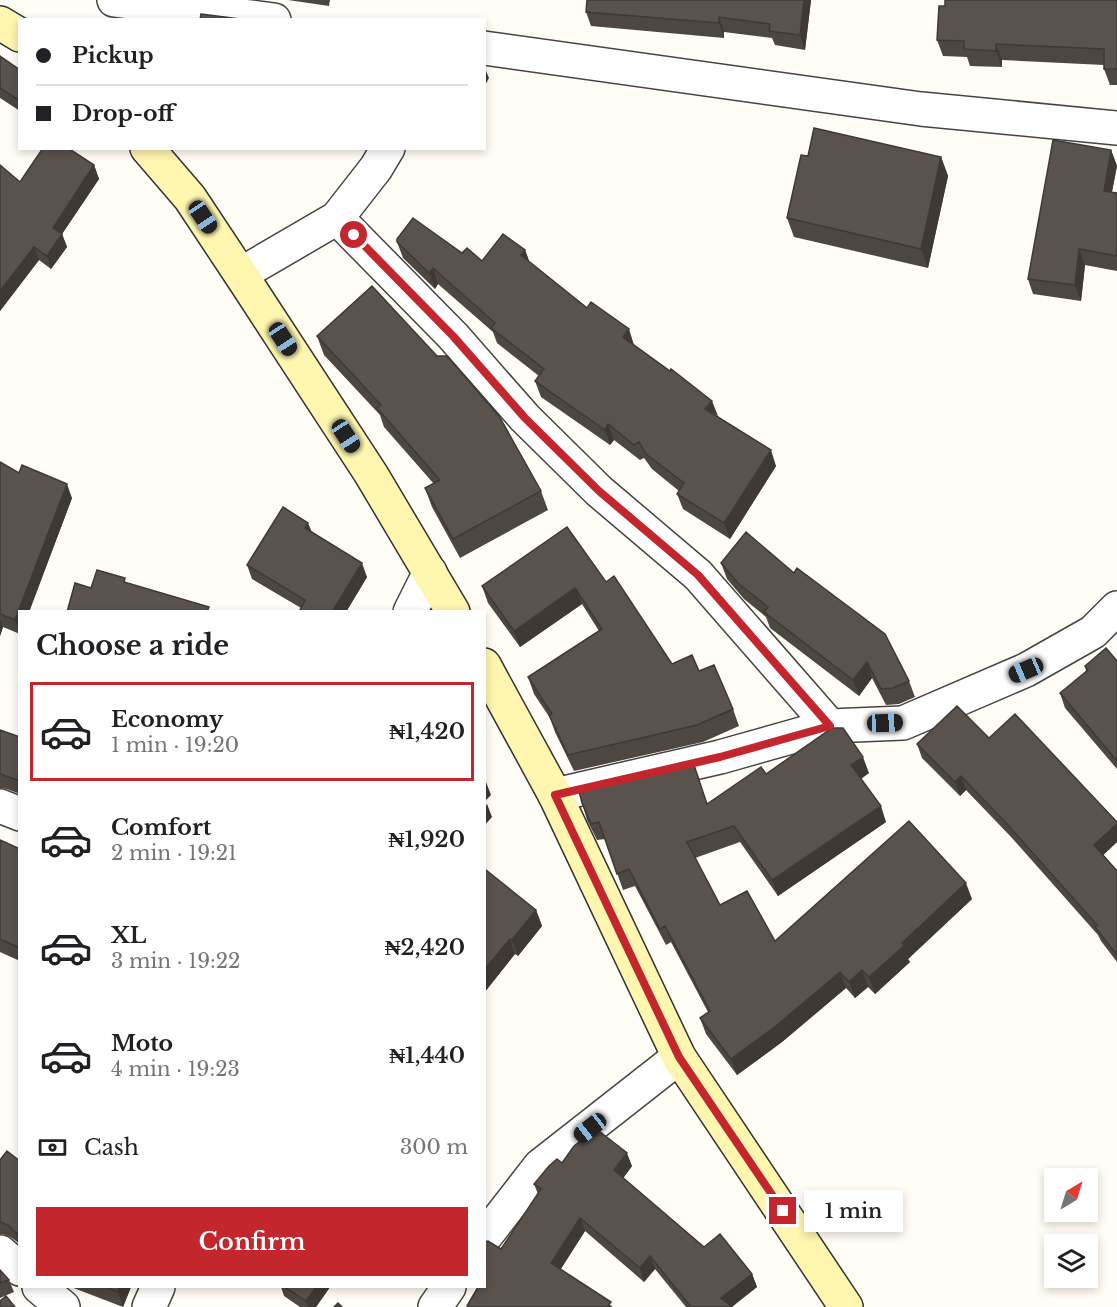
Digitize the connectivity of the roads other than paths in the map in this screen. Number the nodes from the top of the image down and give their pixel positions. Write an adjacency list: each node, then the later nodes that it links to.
1 (114, 0): 2 (street)
2 (258, 18)
3 (0, 23): 4 (street)
4 (18, 34)
5 (486, 48): 6 (street)
6 (1117, 128)
7 (149, 150): 10 (street)
8 (387, 150): 9 (street)
9 (337, 218): 10 (street); 16 (street)
10 (241, 274): 11 (street)
11 (430, 572): 13 (street); 14 (street)
12 (1117, 608): 16 (street)
13 (411, 610)
14 (452, 610)
15 (486, 669): 17 (street)
16 (830, 726): 17 (street)
17 (555, 795): 20 (street)
18 (0, 806): 19 (street)
19 (18, 813)
20 (679, 1057): 21 (street); 30 (street)
21 (486, 1235)
22 (0, 1252): 23 (street)
23 (18, 1267)
24 (40, 1288): 27 (street)
25 (158, 1288): 28 (street)
26 (448, 1288): 29 (street)
27 (63, 1307)
28 (149, 1307)
29 (435, 1307)
30 (846, 1307)

